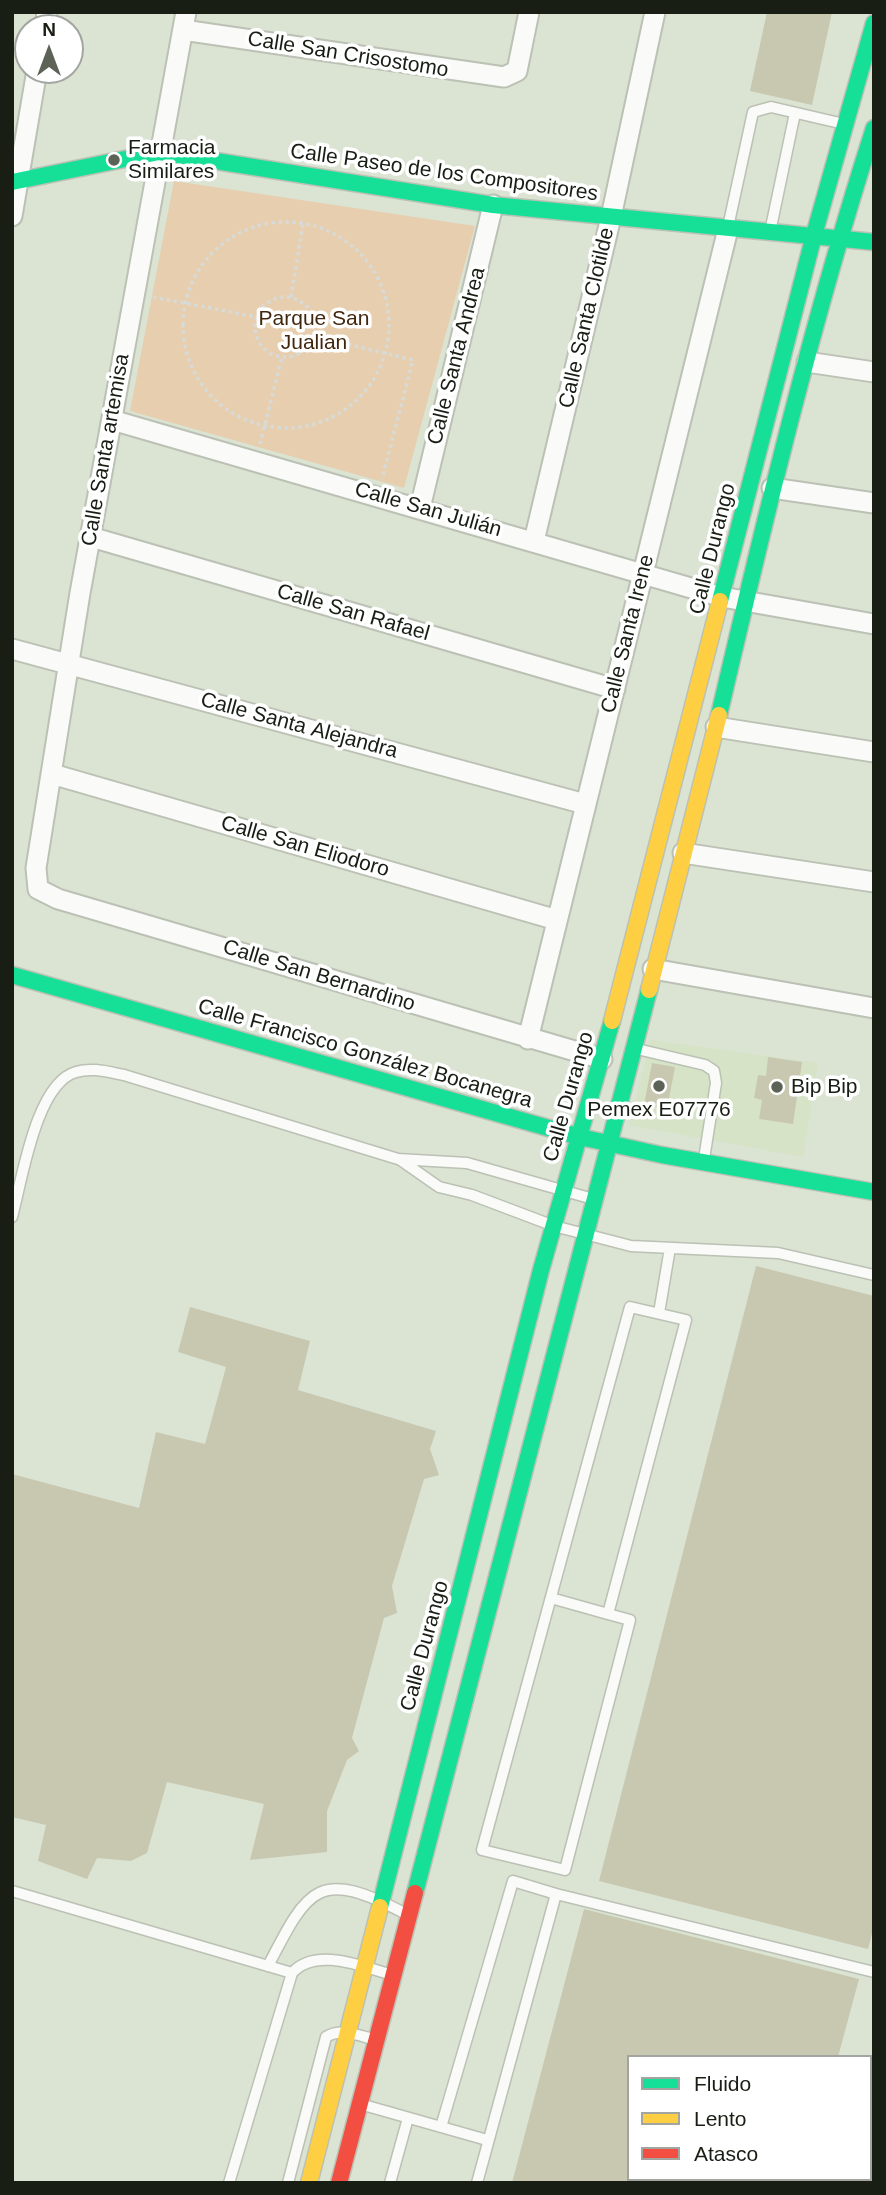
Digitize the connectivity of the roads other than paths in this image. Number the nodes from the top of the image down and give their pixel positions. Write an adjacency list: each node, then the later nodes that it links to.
1 (529, 12): 3 (street, Calle San Crisostomo)
2 (655, 12): 13 (street, Calle Santa Clotilde)
3 (185, 21): 9 (street, Calle Santa artemisa)
4 (874, 23): 7 (main road, Calle Durango)
5 (34, 84): 10 (street)
6 (795, 113): 7 (lane); 14 (lane); 15 (lane)
7 (845, 124): 16 (main road, Calle Durango)
8 (874, 128): 17 (main road, Calle Durango)
9 (159, 152): 10 (main road, Calle Paseo de los Compositores); 11 (main road, Calle Paseo de los Compositores); 21 (street, Calle Santa artemisa)
10 (15, 183): 12 (street)
11 (493, 205): 13 (main road, Calle Paseo de los Compositores); 24 (street, Calle Santa Andrea)
12 (12, 216)
13 (611, 217): 14 (main road, Calle Paseo de los Compositores); 26 (street, Calle Santa Clotilde)
14 (728, 229): 15 (main road, Calle Paseo de los Compositores); 27 (street, Calle Santa Irene)
15 (770, 232): 16 (main road, Calle Paseo de los Compositores)
16 (814, 235): 17 (main road, Calle Paseo de los Compositores); 28 (main road, Calle Durango)
17 (839, 237): 18 (main road, Calle Paseo de los Compositores); 19 (main road, Calle Durango)
18 (874, 242)
19 (807, 362): 20 (street); 22 (main road, Calle Durango)
20 (874, 372)
21 (112, 420): 24 (street, Calle San Julián); 25 (street, Calle Santa artemisa)
22 (772, 488): 23 (street); 29 (main road, Calle Durango)
23 (874, 503)
24 (420, 508): 26 (street, Calle San Julián)
25 (91, 537): 32 (street, Calle Santa artemisa); 33 (street, Calle San Rafael)
26 (534, 541): 27 (street, Calle San Julián)
27 (642, 574): 28 (street, Calle San Julián); 33 (street, Calle Santa Irene)
28 (722, 597): 29 (street, Calle San Julián); 47 (main road, Calle Durango)
29 (744, 603): 30 (street, Calle San Julián); 34 (main road, Calle Durango)
30 (874, 624)
31 (12, 649): 32 (street, Calle Santa Alejandra)
32 (68, 662): 36 (street, Calle Santa artemisa); 37 (street, Calle Santa Alejandra)
33 (615, 689): 37 (street, Calle Santa Irene)
34 (716, 727): 35 (street); 38 (main road, Calle Durango)
35 (874, 752)
36 (52, 774): 40 (street, Calle Santa artemisa); 41 (street, Calle San Eliodoro)
37 (585, 804): 41 (street, Calle Santa Irene)
38 (683, 853): 39 (street); 42 (main road, Calle Durango)
39 (874, 882)
40 (37, 889): 45 (street, Calle San Bernardino)
41 (557, 920): 45 (street, Calle Santa Irene)
42 (653, 969): 44 (street); 46 (main road, Calle Durango)
43 (12, 975): 48 (main road, Calle Francisco González Bocanegra)
44 (874, 1008)
45 (528, 1039): 47 (street, Calle San Bernardino)
46 (633, 1049): 49 (main road, Calle Durango); 51 (lane)
47 (602, 1059): 48 (main road, Calle Durango)
48 (580, 1137): 49 (main road, Calle Francisco González Bocanegra); 52 (main road, Calle Durango)
49 (609, 1143): 51 (main road, Calle Francisco González Bocanegra); 54 (main road, Calle Durango)
50 (398, 1159): 52 (lane); 55 (lane); 56 (lane)
51 (703, 1163): 53 (main road, Calle Francisco González Bocanegra)
52 (564, 1191): 54 (lane); 56 (main road, Calle Durango)
53 (874, 1192)
54 (594, 1199): 57 (main road, Calle Durango)
55 (12, 1217)
56 (554, 1226): 57 (lane); 65 (main road, Calle Durango)
57 (586, 1234): 58 (lane); 66 (main road, Calle Durango)
58 (670, 1248): 59 (lane); 60 (lane)
59 (874, 1275)
60 (659, 1313): 61 (lane); 62 (lane)
61 (551, 1598): 62 (lane); 62 (lane)
62 (608, 1614)
63 (12, 1891): 67 (lane)
64 (556, 1894): 69 (lane); 76 (lane); 77 (lane)
65 (380, 1900): 66 (lane); 67 (lane); 68 (main road, Calle Durango)
66 (410, 1916): 71 (main road, Calle Durango)
67 (268, 1966): 70 (lane)
68 (363, 1967): 70 (lane); 71 (lane); 72 (main road, Calle Durango)
69 (874, 1972)
70 (292, 1973): 78 (lane)
71 (393, 1975): 73 (main road, Calle Durango)
72 (347, 2033): 73 (lane); 79 (lane); 80 (main road, Calle Durango)
73 (377, 2040): 74 (main road, Calle Durango)
74 (360, 2104): 75 (lane); 81 (main road, Calle Durango)
75 (408, 2118): 76 (lane); 82 (lane)
76 (441, 2127): 77 (lane)
77 (487, 2140): 83 (lane)
78 (229, 2183)
79 (288, 2183)
80 (309, 2183)
81 (339, 2183)
82 (390, 2183)
83 (477, 2183)

